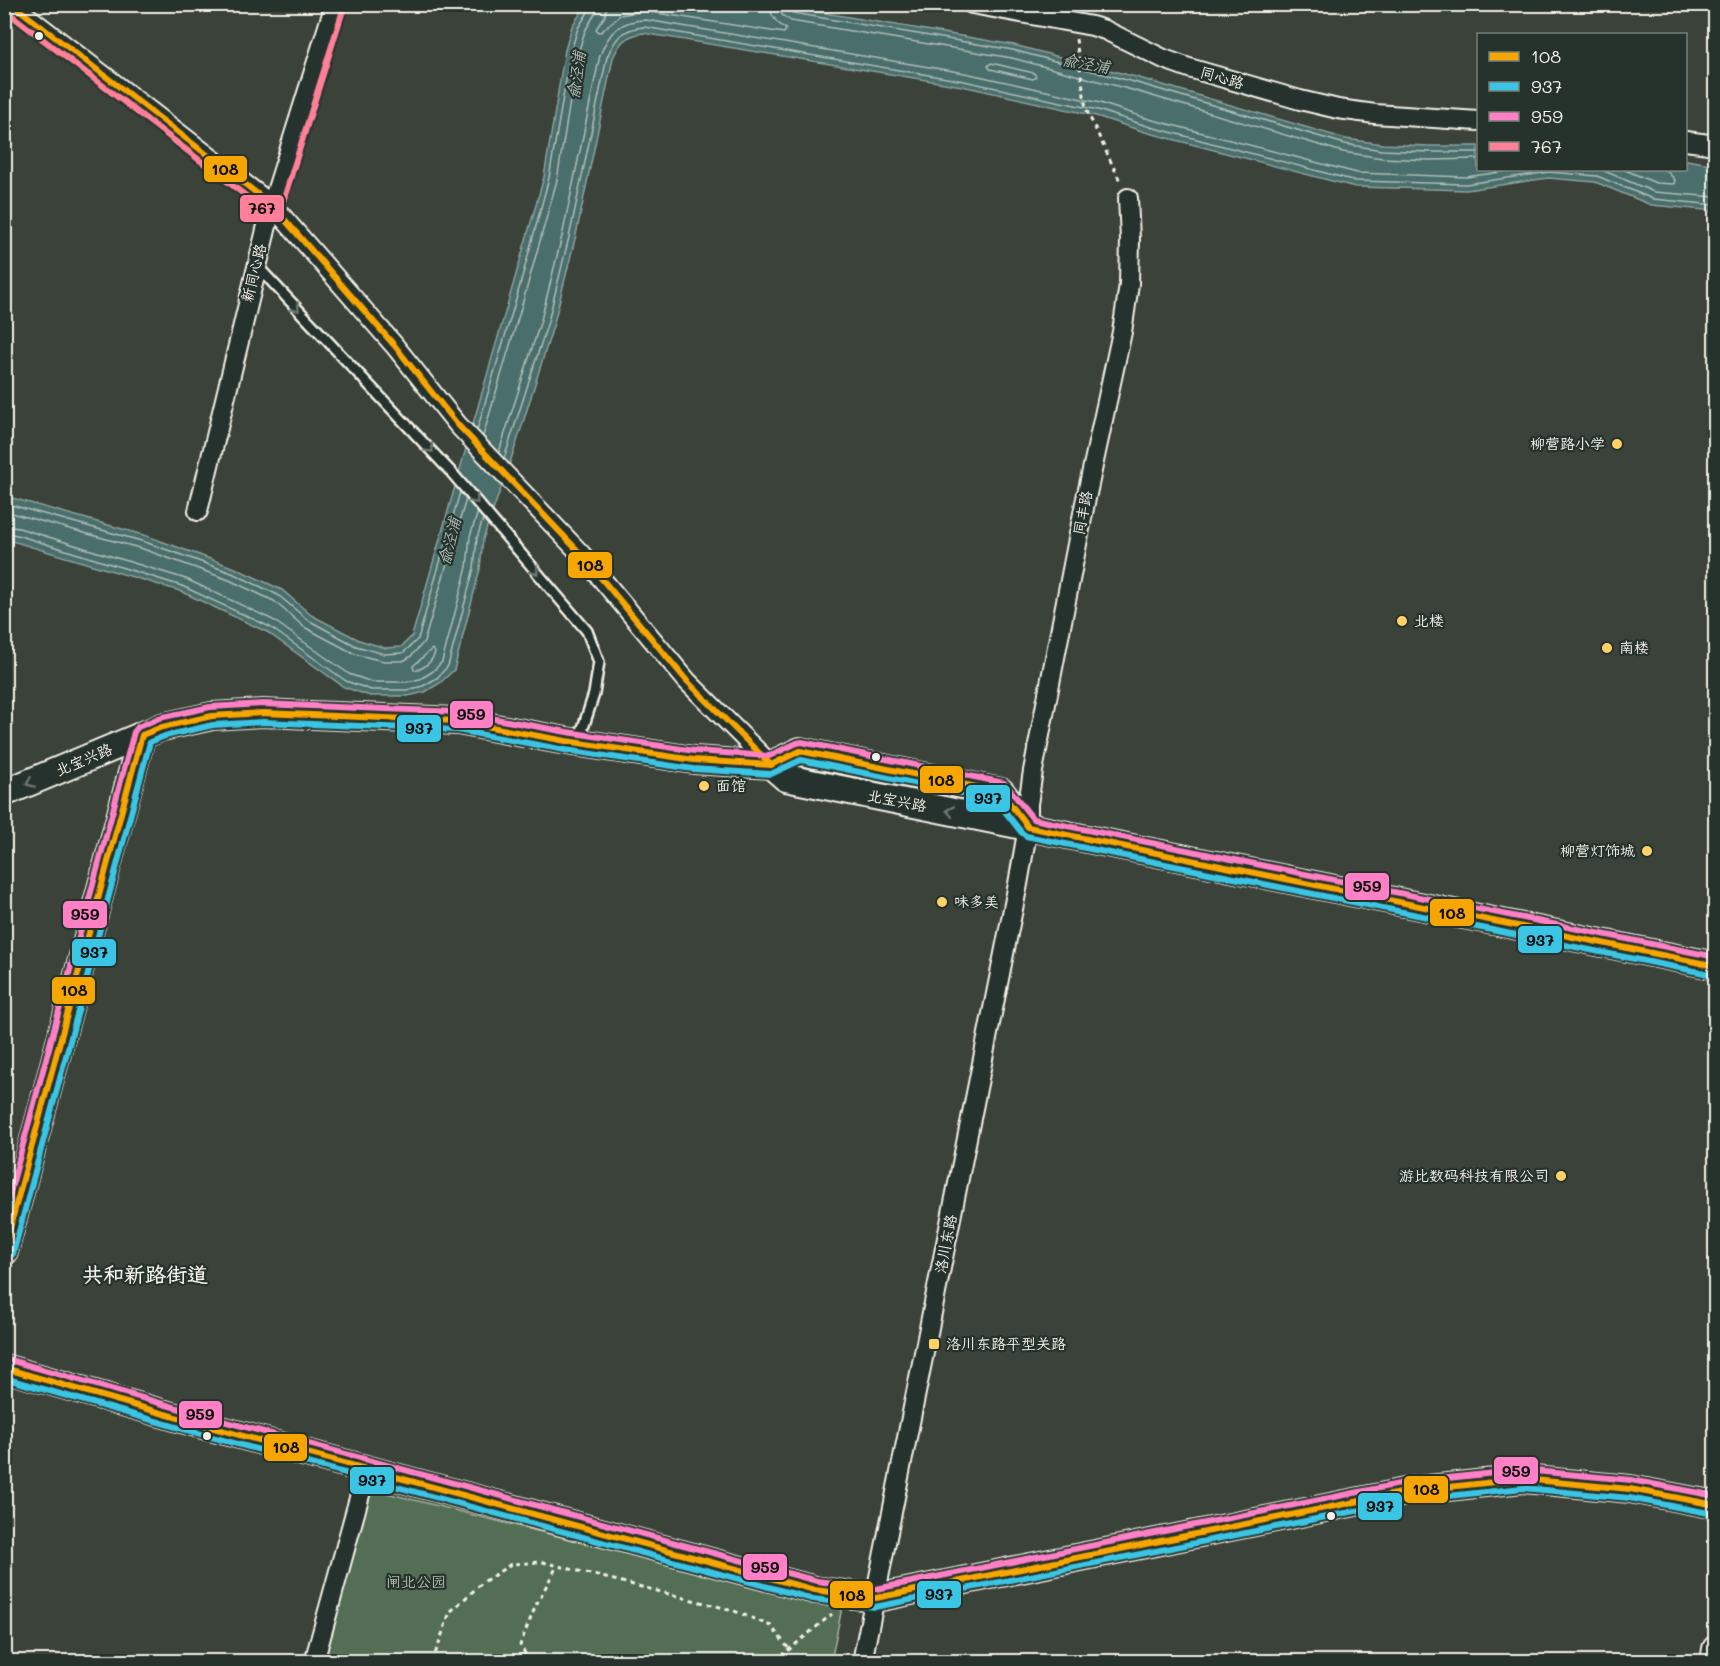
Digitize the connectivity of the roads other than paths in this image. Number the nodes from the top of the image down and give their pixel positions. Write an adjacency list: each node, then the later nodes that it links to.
1 (11, 4): 8 (street)
2 (335, 4): 8 (street, 新同心路)
3 (972, 4): 4 (street, 同心路)
4 (1477, 121)
5 (1687, 141): 6 (street)
6 (1716, 145)
7 (1128, 198): 15 (street, 同丰路)
8 (272, 205): 9 (street, 新同心路); 13 (street)
9 (256, 265): 10 (street, 新同心路); 12 (lane, one-way to 12)
10 (198, 511)
11 (142, 735): 12 (street, 北宝兴路); 14 (street, 北宝兴路, one-way to 14); 17 (street)
12 (566, 741): 13 (street, 北宝兴路)
13 (771, 765): 15 (street, 北宝兴路, one-way to 13)
14 (4, 793)
15 (1028, 827): 16 (street, 北宝兴路); 21 (street, 洛川东路)
16 (1716, 966)
17 (4, 1252)
18 (4, 1368): 19 (street)
19 (367, 1469): 21 (street); 23 (street)
20 (1716, 1504): 21 (street)
21 (865, 1597): 24 (street, 洛川东路)
22 (1716, 1649): 25 (street)
23 (314, 1662)
24 (862, 1662)
25 (1714, 1662)

